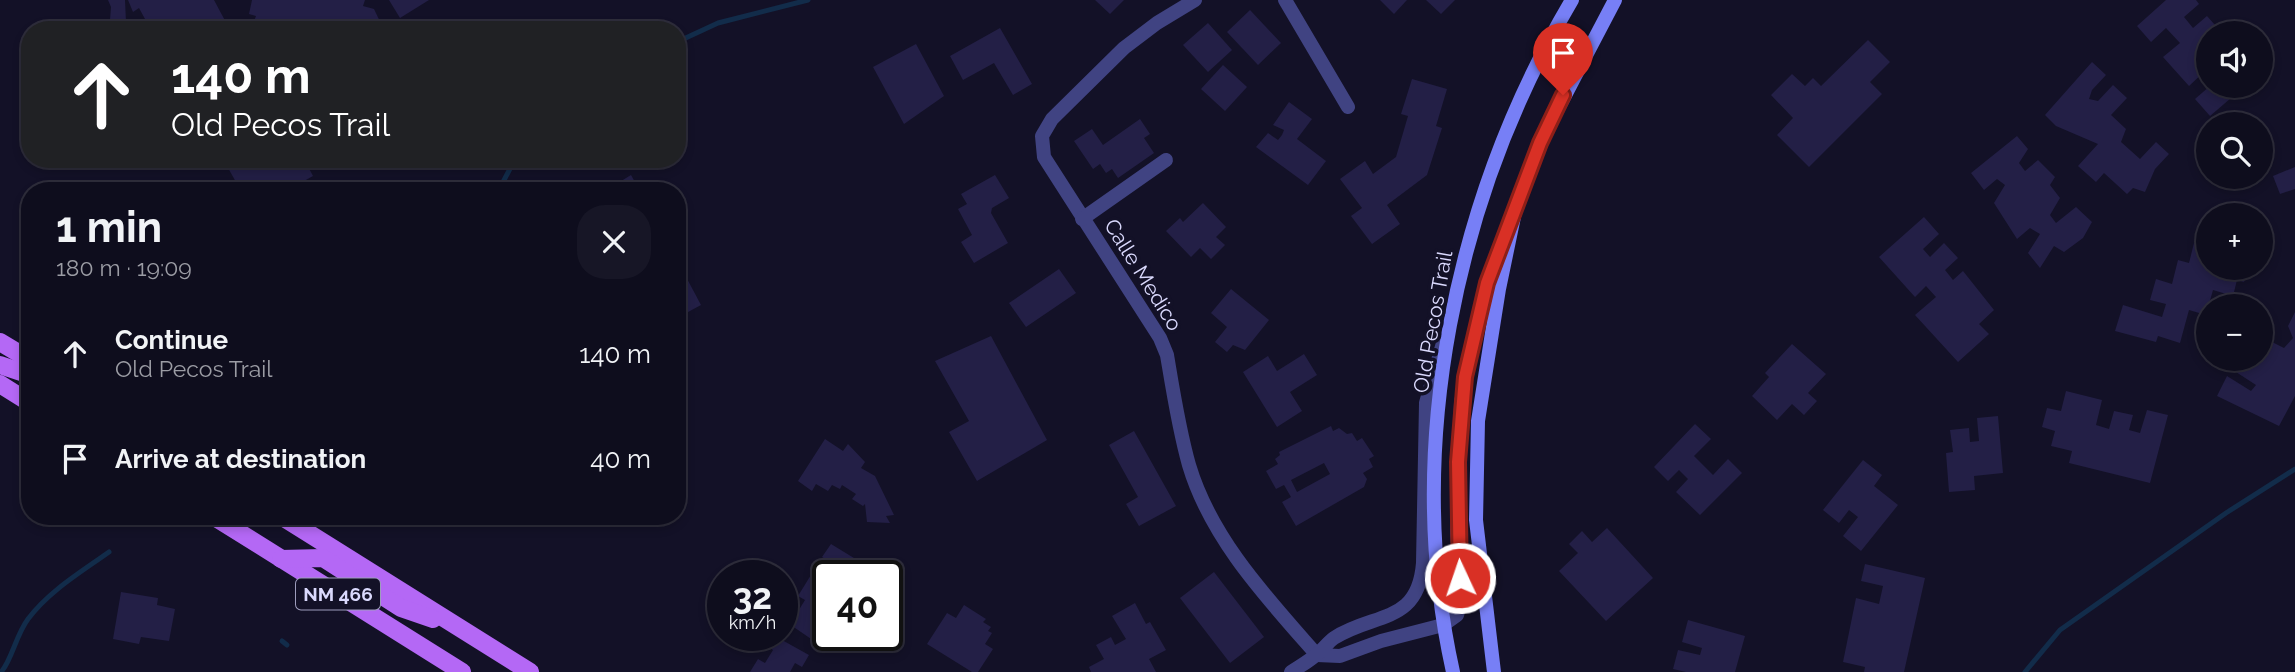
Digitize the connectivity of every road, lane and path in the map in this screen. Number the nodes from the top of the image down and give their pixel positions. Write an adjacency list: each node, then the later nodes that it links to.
1 (1195, 0): 8 (street, Calle Medico)
2 (1285, 0): 5 (street)
3 (1572, 0): 9 (main road, Old Pecos Trail)
4 (1615, 0): 7 (main road)
5 (1348, 107)
6 (1166, 160): 8 (street)
7 (1516, 207): 19 (street); 26 (main road)
8 (1082, 219): 21 (street, Calle Medico)
9 (1454, 301): 19 (main road, Old Pecos Trail); 21 (street)
10 (0, 342): 11 (main road)
11 (21, 355)
12 (0, 365): 13 (main road)
13 (21, 372)
14 (0, 384): 15 (main road)
15 (21, 397)
16 (228, 525): 18 (main road, NM 466)
17 (295, 525): 20 (main road, NM 466)
18 (281, 558): 20 (main road); 22 (main road, NM 466)
19 (1443, 625): 21 (street); 25 (main road, Old Pecos Trail)
20 (463, 629): 23 (main road, NM 466)
21 (1317, 655): 24 (street)
22 (462, 672)
23 (530, 672)
24 (1291, 672)
25 (1453, 672)
26 (1494, 672)

